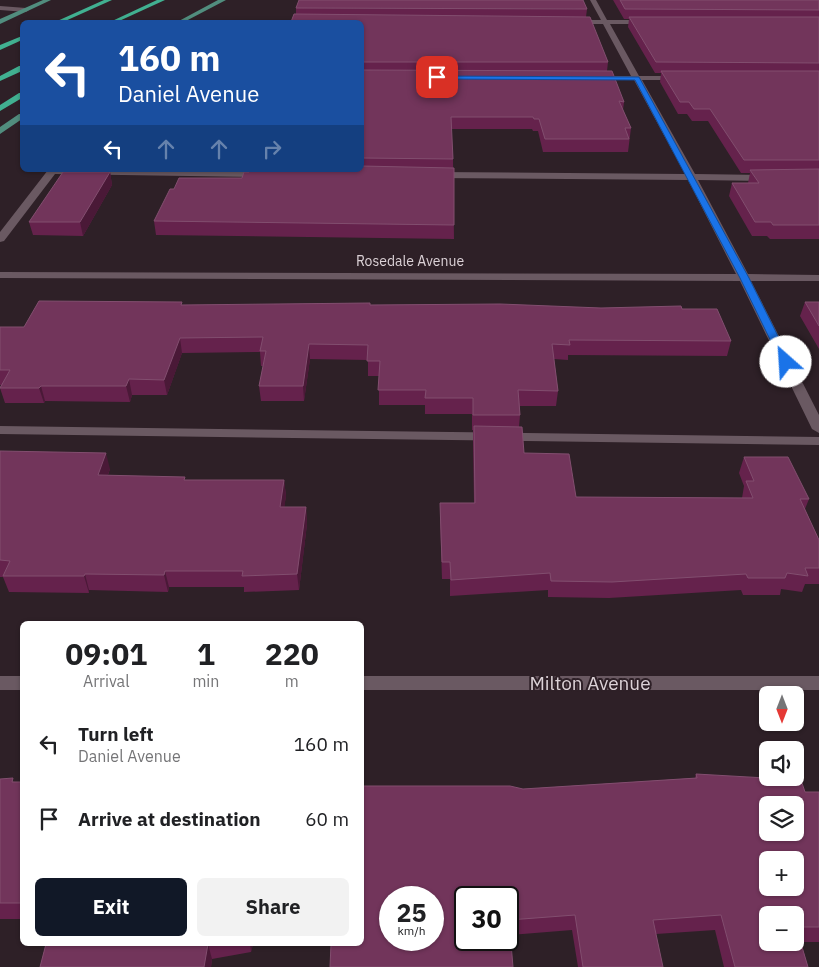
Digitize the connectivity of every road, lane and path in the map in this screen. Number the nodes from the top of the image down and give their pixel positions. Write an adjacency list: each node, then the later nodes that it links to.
1 (48, 0): 7 (main road)
2 (109, 0): 8 (highway)
3 (162, 0): 9 (highway)
4 (223, 0): 10 (main road)
5 (593, 0): 13 (street)
6 (0, 8): 7 (street)
7 (26, 10): 11 (main road)
8 (63, 20)
9 (121, 20)
10 (184, 20)
11 (0, 22)
12 (566, 22): 13 (street)
13 (605, 22): 14 (street); 19 (street)
14 (654, 22)
15 (20, 39): 16 (highway)
16 (0, 48)
17 (20, 69): 21 (highway)
18 (588, 78): 19 (street)
19 (637, 78): 20 (street); 30 (street)
20 (693, 78)
21 (0, 79)
22 (20, 96): 23 (highway)
23 (0, 109)
24 (20, 117): 25 (main road)
25 (0, 131)
26 (51, 172): 32 (street)
27 (125, 172): 28 (street)
28 (272, 174)
29 (422, 175): 30 (street)
30 (692, 178): 31 (street); 34 (street)
31 (780, 178)
32 (0, 239)
33 (0, 275): 34 (street, Rosedale Avenue)
34 (744, 278): 35 (street, Rosedale Avenue); 36 (street)
35 (819, 278)
36 (819, 429)
37 (0, 430): 38 (street)
38 (819, 441)
39 (0, 683): 40 (street)
40 (20, 683)
41 (364, 683): 42 (street, Milton Avenue)
42 (819, 684)

